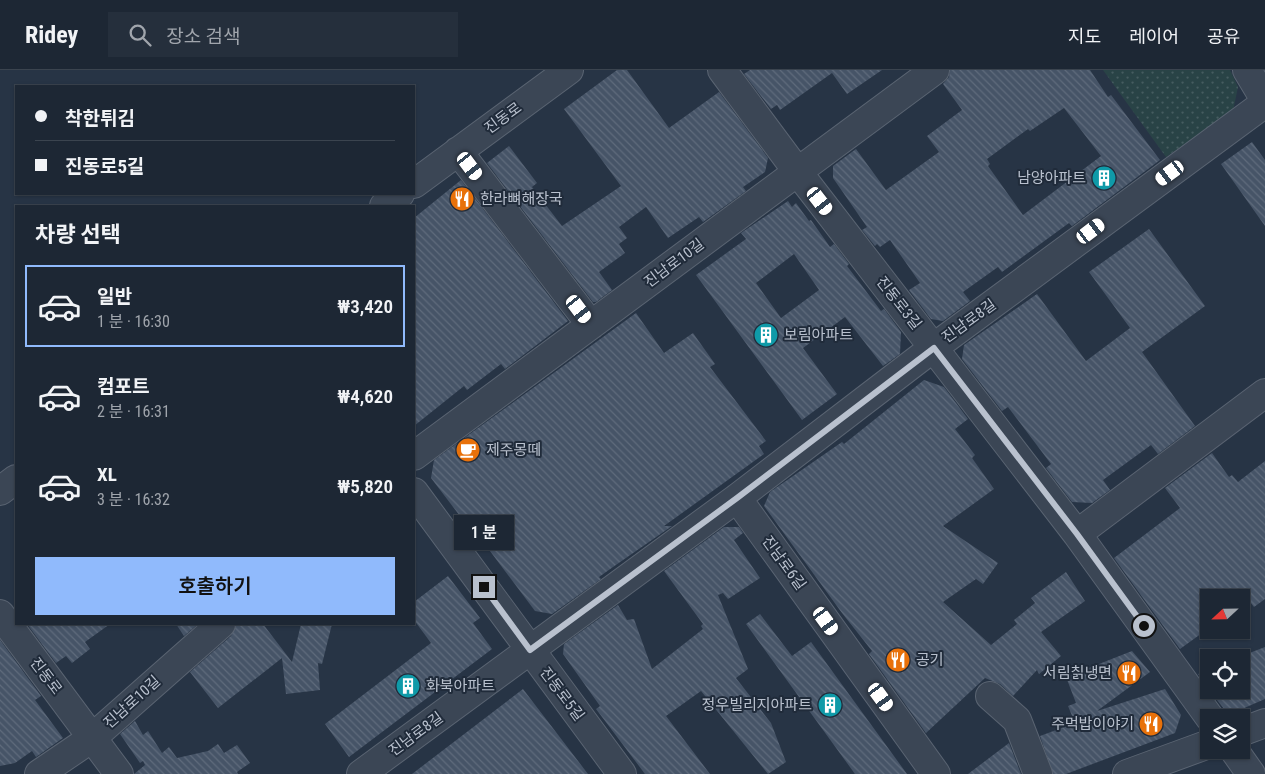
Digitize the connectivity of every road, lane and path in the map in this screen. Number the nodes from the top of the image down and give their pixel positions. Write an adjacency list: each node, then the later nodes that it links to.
1 (569, 70): 6 (street, 진동로)
2 (722, 70): 7 (street, 진동로3길)
3 (935, 70): 7 (street, 진남로10길)
4 (1247, 70): 5 (street)
5 (1265, 102): 12 (street, 진남로8길)
6 (458, 151): 8 (street, 진동로); 11 (street)
7 (797, 172): 11 (street, 진남로10길); 12 (street, 진동로3길)
8 (415, 183)
9 (399, 195): 10 (street)
10 (385, 205)
11 (591, 325): 14 (street, 진남로10길)
12 (934, 348): 18 (street, 진남로8길); 19 (street, 진동로3길)
13 (1265, 393): 19 (street)
14 (415, 455)
15 (15, 480): 16 (street)
16 (0, 491)
17 (415, 493): 22 (street, 진동로5길)
18 (737, 498): 22 (street, 진남로8길); 34 (street, 진남로6길)
19 (1077, 534): 24 (street, 진동로3길)
20 (0, 614): 27 (street, 진동로)
21 (220, 625): 27 (street, 진남로10길)
22 (530, 650): 32 (street, 진남로8길); 33 (street, 진동로5길)
23 (990, 696): 35 (street)
24 (1203, 709)
25 (1265, 723): 26 (street)
26 (1250, 729)
27 (92, 738): 30 (street, 진남로10길); 31 (street)
28 (1200, 747): 36 (street)
29 (1240, 759): 37 (street)
30 (39, 774)
31 (119, 774)
32 (361, 774)
33 (622, 774)
34 (936, 774)
35 (1038, 774)
36 (1127, 774)
37 (1251, 774)

